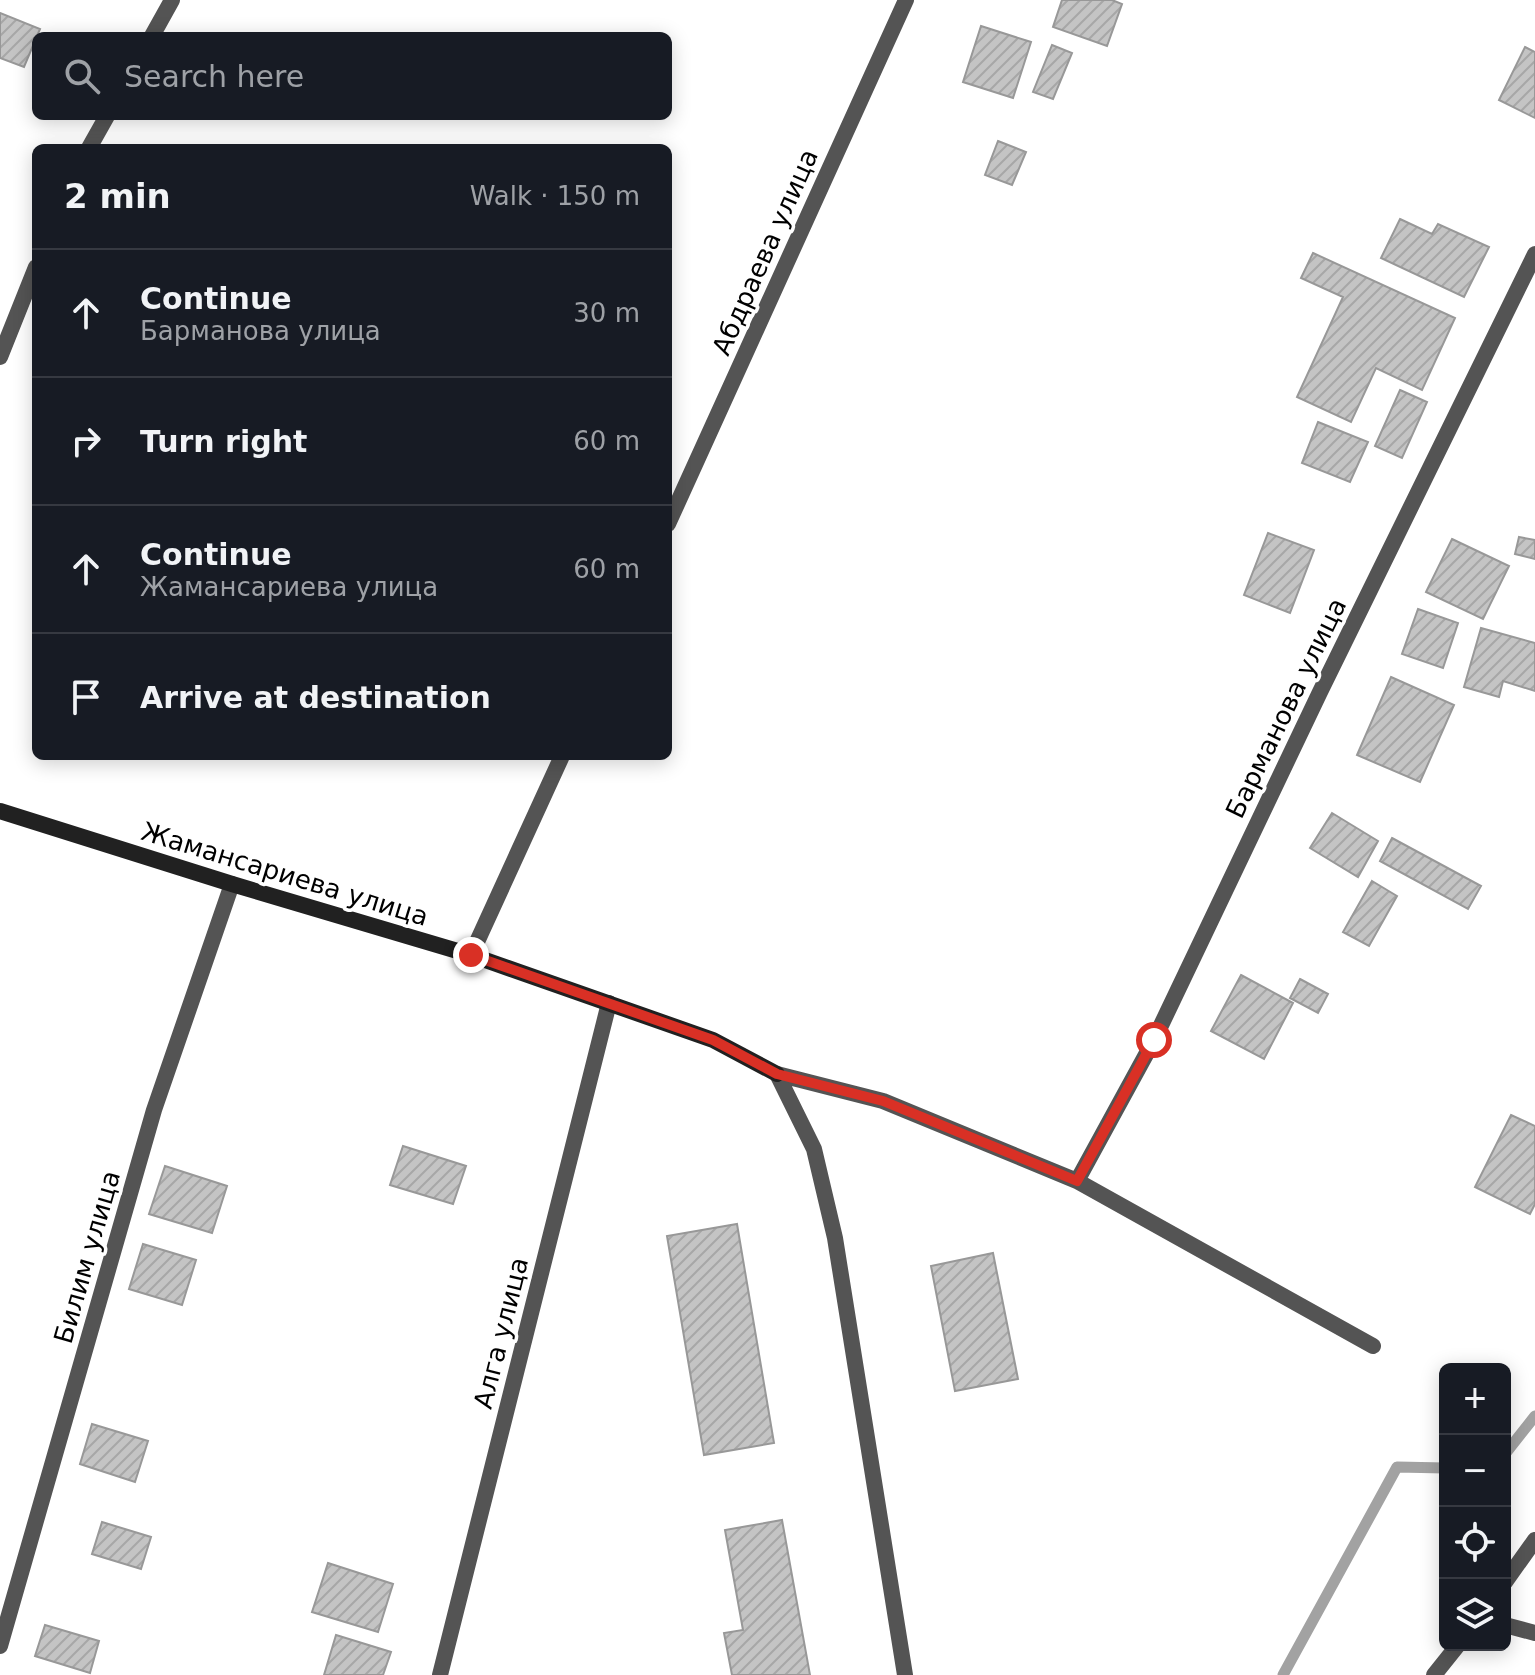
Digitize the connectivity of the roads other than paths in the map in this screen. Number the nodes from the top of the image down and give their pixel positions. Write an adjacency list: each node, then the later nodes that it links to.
1 (172, 0): 3 (street)
2 (906, 0): 9 (street, Абдраева улица)
3 (154, 32)
4 (105, 120): 5 (street)
5 (91, 144)
6 (1535, 254): 16 (street, Барманова улица)
7 (32, 277): 8 (street)
8 (0, 357)
9 (672, 515)
10 (560, 760): 13 (street)
11 (0, 811): 12 (street, Жамансариева улица)
12 (232, 884): 13 (street, Жамансариева улица); 22 (street, Билим улица)
13 (471, 955): 14 (street, Жамансариева улица)
14 (609, 1003): 15 (street, Жамансариева улица); 24 (street, Алга улица)
15 (777, 1074): 16 (street); 25 (street)
16 (1077, 1181): 17 (street)
17 (1373, 1346)
18 (1535, 1540): 19 (street)
19 (1507, 1579)
20 (1511, 1627): 21 (street)
21 (1535, 1633)
22 (0, 1646)
23 (1453, 1651): 26 (street)
24 (440, 1675)
25 (905, 1675)
26 (1434, 1675)

